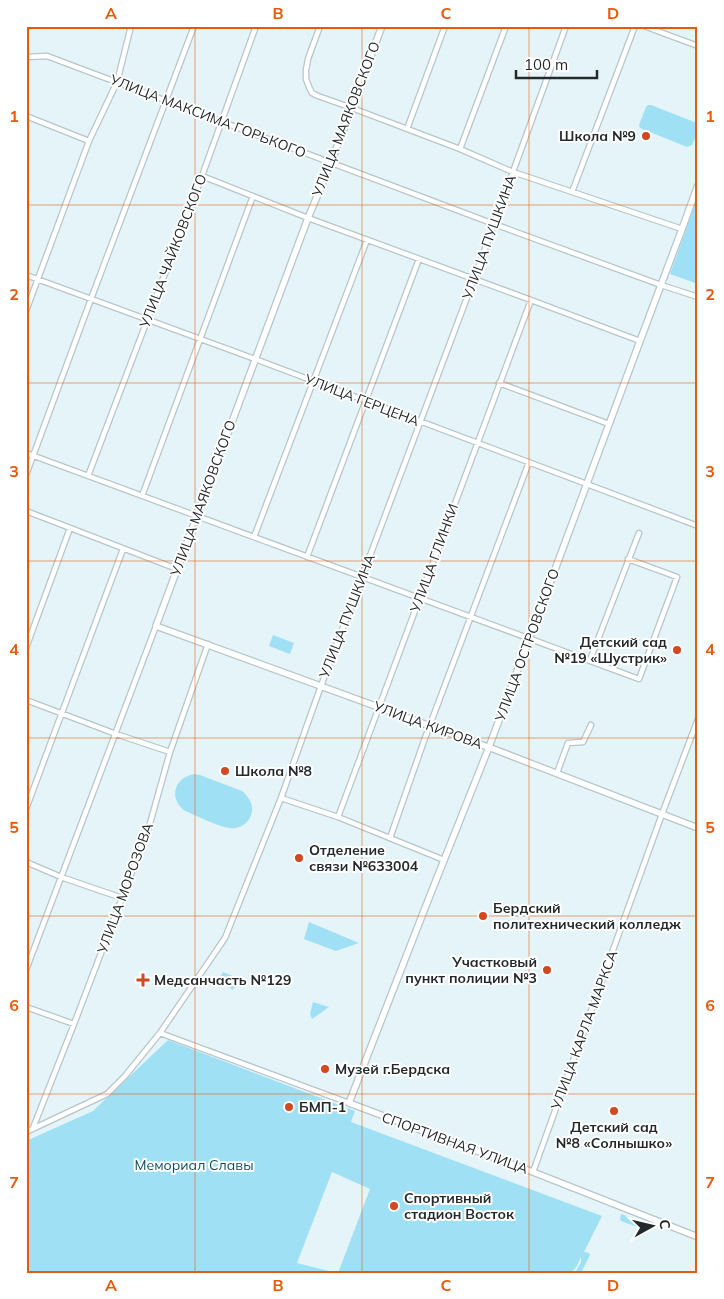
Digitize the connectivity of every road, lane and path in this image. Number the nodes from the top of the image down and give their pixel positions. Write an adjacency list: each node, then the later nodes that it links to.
1 (131, 26): 13 (street)
2 (194, 26): 14 (street)
3 (256, 26): 17 (street, УЛИЦА ЧАЙКОВСКОГО)
4 (320, 26): 15 (street)
5 (382, 26): 15 (street, УЛИЦА МАЯКОВСКОГО)
6 (445, 26): 18 (street)
7 (506, 26): 20 (street)
8 (566, 26): 22 (street, УЛИЦА ПУШКИНА)
9 (635, 26): 25 (street)
10 (644, 26): 11 (street)
11 (698, 46)
12 (26, 57): 13 (street, УЛИЦА МАКСИМА ГОРЬКОГО)
13 (117, 82): 14 (street, УЛИЦА МАКСИМА ГОРЬКОГО); 19 (street)
14 (165, 100): 17 (street, УЛИЦА МАКСИМА ГОРЬКОГО); 37 (street)
15 (352, 108): 18 (street); 21 (street, УЛИЦА МАЯКОВСКОГО)
16 (26, 116): 19 (street)
17 (222, 122): 21 (street, УЛИЦА МАКСИМА ГОРЬКОГО); 23 (street, УЛИЦА ЧАЙКОВСКОГО)
18 (407, 129): 20 (street)
19 (90, 141): 34 (street)
20 (460, 149): 22 (street)
21 (331, 163): 27 (street, УЛИЦА МАЯКОВСКОГО); 28 (street, УЛИЦА МАКСИМА ГОРЬКОГО)
22 (513, 172): 25 (street); 28 (street, УЛИЦА ПУШКИНА)
23 (202, 176): 26 (street); 40 (street, УЛИЦА ЧАЙКОВСКОГО)
24 (698, 185): 29 (street, УЛИЦА ОСТРОВСКОГО)
25 (572, 192): 29 (street)
26 (253, 196): 27 (street); 41 (street)
27 (308, 218): 30 (street); 43 (street, УЛИЦА МАЯКОВСКОГО)
28 (494, 224): 33 (street, УЛИЦА ПУШКИНА); 35 (street, УЛИЦА МАКСИМА ГОРЬКОГО)
29 (682, 229): 35 (street, УЛИЦА ОСТРОВСКОГО)
30 (367, 240): 31 (street); 44 (street)
31 (419, 259): 33 (street); 46 (street)
32 (26, 275): 34 (street, УЛИЦА ГЕРЦЕНА)
33 (474, 279): 38 (street); 47 (street, УЛИЦА ПУШКИНА)
34 (39, 280): 37 (street, УЛИЦА ГЕРЦЕНА); 39 (street)
35 (661, 285): 36 (street, УЛИЦА МАКСИМА ГОРЬКОГО); 42 (street, УЛИЦА ОСТРОВСКОГО)
36 (698, 297)
37 (90, 299): 40 (street, УЛИЦА ГЕРЦЕНА); 51 (street)
38 (531, 300): 42 (street); 45 (street, УЛИЦА ГЛИНКИ)
39 (26, 310)
40 (147, 319): 41 (street, УЛИЦА ГЕРЦЕНА); 54 (street, УЛИЦА ЧАЙКОВСКОГО)
41 (200, 339): 43 (street, УЛИЦА ГЕРЦЕНА); 56 (street)
42 (640, 341): 48 (street, УЛИЦА ОСТРОВСКОГО)
43 (255, 359): 44 (street, УЛИЦА ГЕРЦЕНА); 58 (street, УЛИЦА МАЯКОВСКОГО)
44 (313, 381): 46 (street, УЛИЦА ГЕРЦЕНА); 62 (street)
45 (499, 383): 48 (street); 49 (street, УЛИЦА ГЛИНКИ)
46 (366, 402): 47 (street, УЛИЦА ГЕРЦЕНА); 64 (street)
47 (420, 422): 49 (street, УЛИЦА ГЕРЦЕНА); 67 (street, УЛИЦА ПУШКИНА)
48 (609, 424): 55 (street, УЛИЦА ОСТРОВСКОГО)
49 (477, 443): 52 (street, УЛИЦА ГЕРЦЕНА); 68 (street, УЛИЦА ГЛИНКИ)
50 (26, 454): 51 (street)
51 (33, 456): 53 (street); 54 (street)
52 (529, 462): 55 (street, УЛИЦА ГЕРЦЕНА); 69 (street)
53 (26, 475)
54 (88, 476): 56 (street)
55 (587, 484): 59 (street, УЛИЦА ГЕРЦЕНА); 71 (street, УЛИЦА ОСТРОВСКОГО)
56 (142, 496): 58 (street)
57 (26, 512): 60 (street)
58 (197, 516): 62 (street); 66 (street, УЛИЦА МАЯКОВСКОГО)
59 (698, 526)
60 (70, 528): 63 (street); 73 (street)
61 (638, 533): 65 (street)
62 (254, 537): 64 (street)
63 (123, 549): 66 (street); 78 (street)
64 (308, 557): 67 (street)
65 (628, 559): 74 (street); 74 (street)
66 (177, 569): 70 (street, УЛИЦА МАЯКОВСКОГО)
67 (362, 577): 68 (street); 75 (street, УЛИЦА ПУШКИНА)
68 (419, 598): 69 (street); 77 (street, УЛИЦА ГЛИНКИ)
69 (470, 617): 71 (street); 81 (street)
70 (156, 626): 72 (street, УЛИЦА КИРОВА); 82 (street, УЛИЦА МАЯКОВСКОГО)
71 (530, 638): 74 (street); 83 (street, УЛИЦА ОСТРОВСКОГО)
72 (208, 644): 75 (street, УЛИЦА КИРОВА); 84 (street, УЛИЦА МОРОЗОВА)
73 (26, 648)
74 (590, 660)
75 (321, 686): 77 (street, УЛИЦА КИРОВА); 86 (street, УЛИЦА ПУШКИНА)
76 (26, 700): 78 (street)
77 (379, 707): 81 (street, УЛИЦА КИРОВА); 89 (street, УЛИЦА ГЛИНКИ)
78 (62, 714): 82 (street); 87 (street)
79 (698, 719): 88 (street, УЛИЦА КАРЛА МАРКСА)
80 (591, 725): 85 (street)
81 (430, 726): 83 (street, УЛИЦА КИРОВА); 91 (street)
82 (116, 734): 84 (street); 94 (street, УЛИЦА МАЯКОВСКОГО)
83 (489, 747): 85 (street, УЛИЦА КИРОВА); 92 (street, УЛИЦА ОСТРОВСКОГО)
84 (170, 752): 95 (street, УЛИЦА МОРОЗОВА)
85 (557, 773): 88 (street, УЛИЦА КИРОВА)
86 (281, 798): 89 (street); 99 (street, УЛИЦА ПУШКИНА)
87 (26, 809)
88 (662, 814): 90 (street, УЛИЦА КИРОВА); 103 (street, УЛИЦА КАРЛА МАРКСА)
89 (338, 818): 91 (street)
90 (698, 828)
91 (390, 838): 92 (street)
92 (444, 860): 100 (street, УЛИЦА ОСТРОВСКОГО)
93 (26, 862): 94 (street)
94 (61, 877): 95 (street); 96 (street, УЛИЦА МАЯКОВСКОГО)
95 (122, 898): 98 (street, УЛИЦА МОРОЗОВА)
96 (26, 970)
97 (26, 1007): 98 (street)
98 (74, 1024): 101 (street, УЛИЦА МОРОЗОВА)
99 (160, 1032): 100 (street, СПОРТИВНАЯ УЛИЦА); 101 (street, УЛИЦА ПУШКИНА)
100 (349, 1103): 103 (street, СПОРТИВНАЯ УЛИЦА)
101 (33, 1128): 102 (street, УЛИЦА ПУШКИНА)
102 (26, 1132)
103 (533, 1172): 104 (street, СПОРТИВНАЯ УЛИЦА)
104 (698, 1237)

